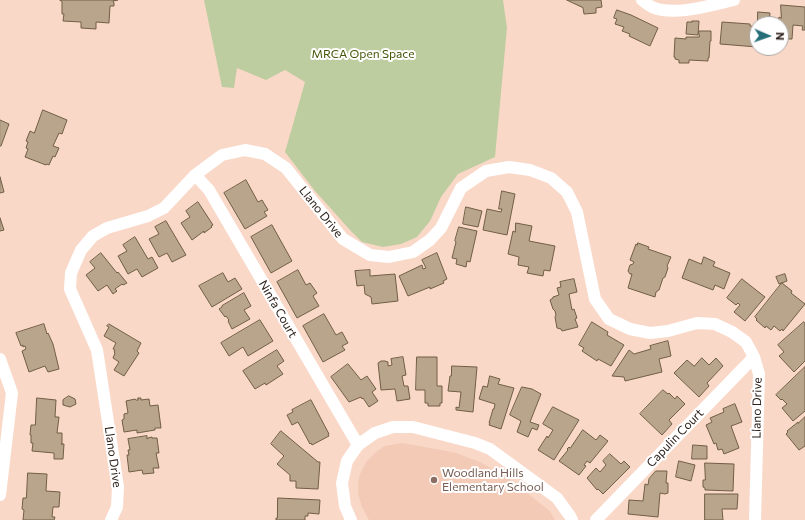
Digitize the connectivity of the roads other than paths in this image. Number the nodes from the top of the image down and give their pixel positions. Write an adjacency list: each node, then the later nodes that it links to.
1 (642, 0): 2 (street)
2 (734, 0)
3 (195, 175): 4 (street, Llano Drive); 6 (street, Ninfa Court); 8 (street, Llano Drive)
4 (754, 357): 11 (street, Capulin Court); 12 (street, Llano Drive)
5 (0, 359): 7 (street)
6 (358, 445): 9 (street); 10 (street)
7 (0, 495)
8 (111, 520)
9 (352, 520)
10 (572, 520)
11 (596, 520)
12 (755, 520)

